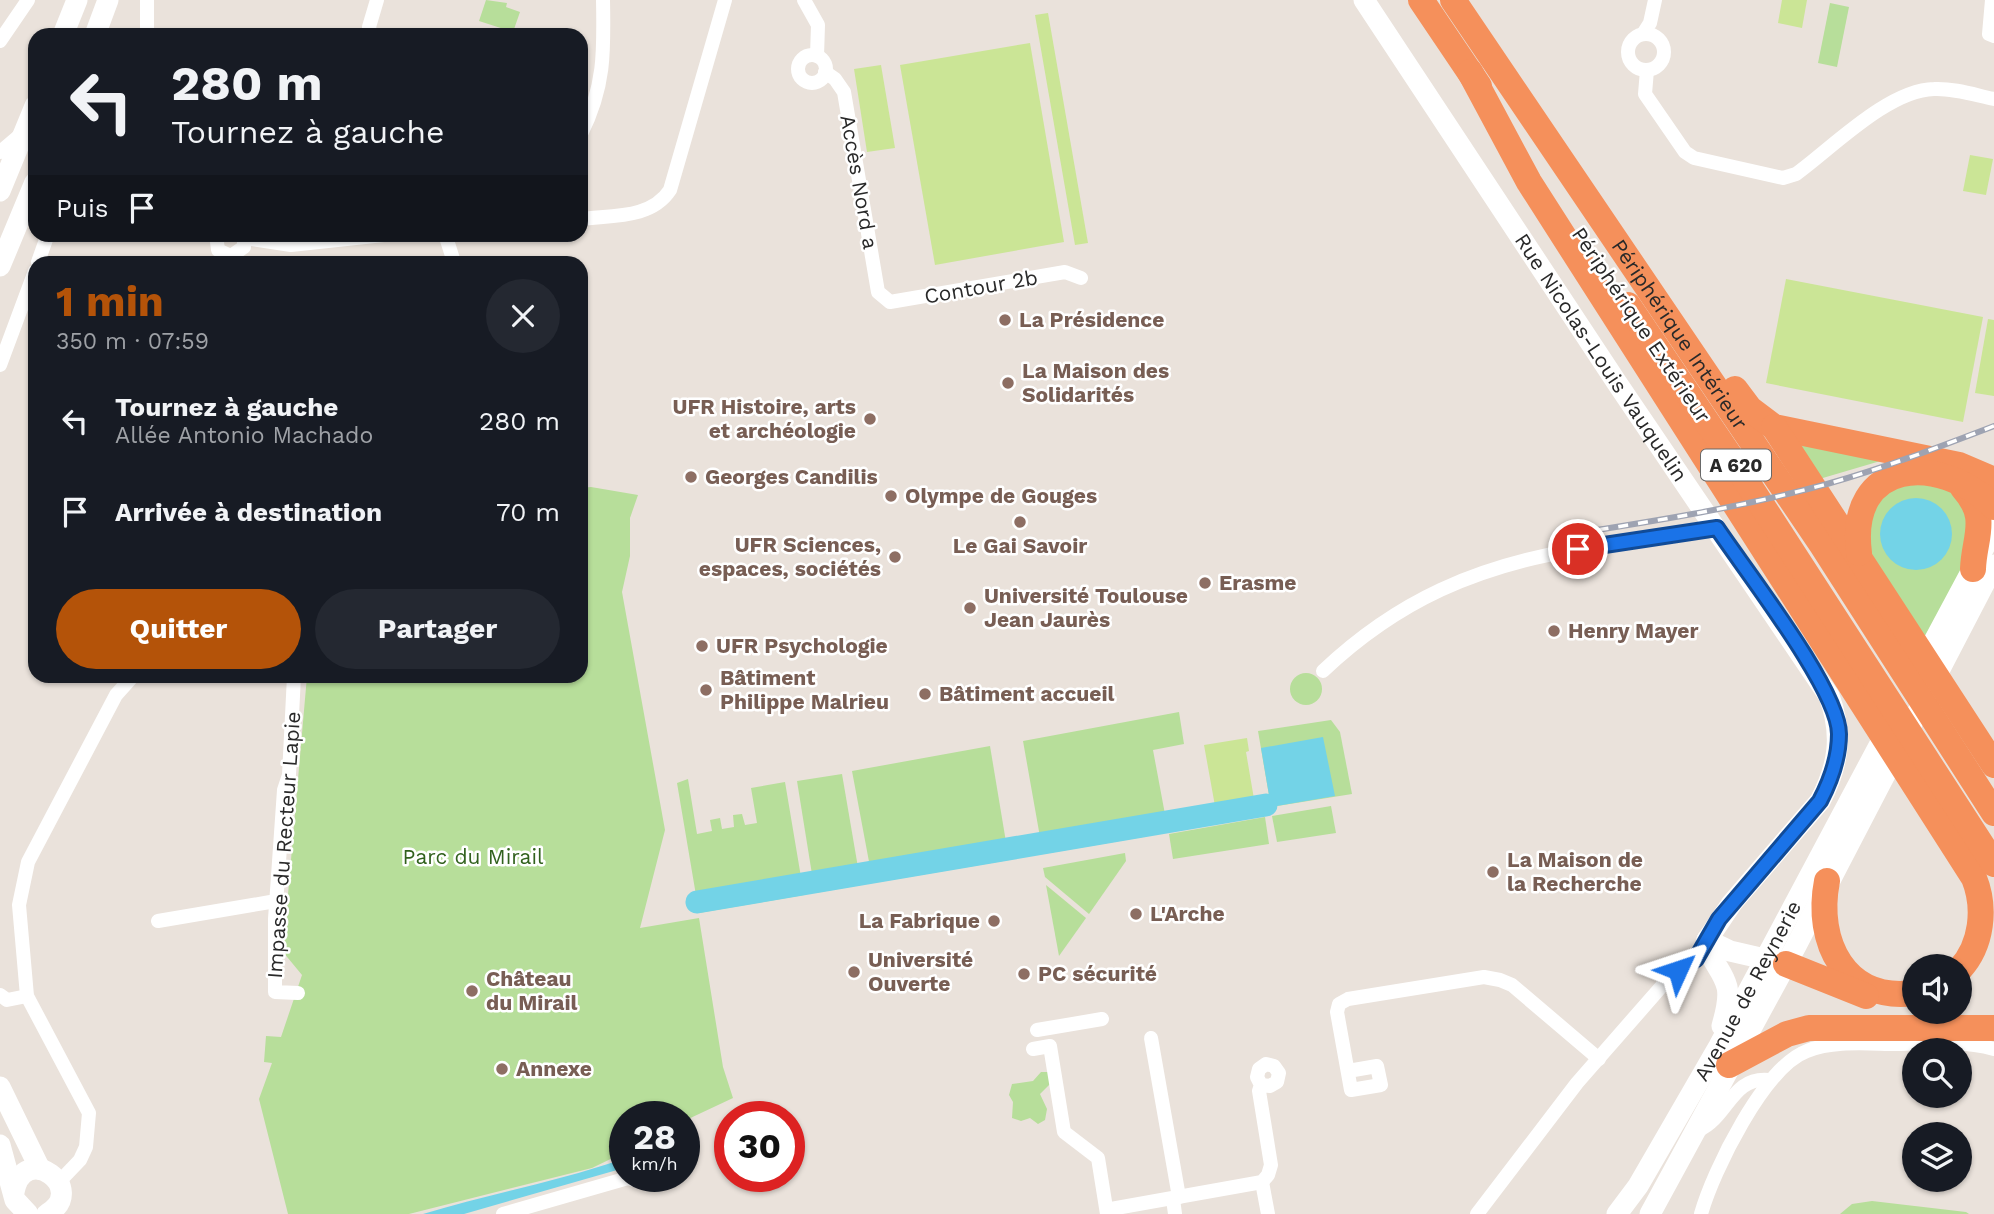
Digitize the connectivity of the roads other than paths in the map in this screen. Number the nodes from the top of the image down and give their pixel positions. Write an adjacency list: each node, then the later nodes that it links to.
1 (27, 0): 20 (street)
2 (77, 0): 14 (main road)
3 (108, 0): 15 (main road)
4 (147, 0): 16 (street)
5 (377, 0): 17 (street)
6 (603, 0): 26 (street)
7 (725, 0): 32 (street)
8 (804, 0): 21 (street)
9 (1364, 0): 48 (main road, Rue Nicolas-Louis Vauquelin)
10 (1421, 0): 24 (highway, Périphérique Extérieur / A 620)
11 (1453, 0): 41 (highway, Périphérique Intérieur / A 620)
12 (1655, 0): 18 (street)
13 (1992, 0): 19 (street)
14 (66, 28)
15 (98, 28)
16 (147, 28)
17 (369, 28)
18 (1649, 31): 22 (street); 22 (street)
19 (1994, 36)
20 (0, 41)
21 (817, 56): 23 (street); 23 (street)
22 (1647, 70): 25 (street)
23 (825, 72): 40 (street, Accès Nord a)
24 (1470, 72): 58 (highway, Périphérique Extérieur / A 620); 63 (highway)
25 (1994, 99)
26 (588, 121)
27 (28, 124): 28 (main road)
28 (26, 129): 29 (street); 30 (main road)
29 (0, 152)
30 (0, 191)
31 (28, 199): 37 (main road)
32 (588, 218)
33 (242, 242): 36 (street)
34 (275, 242): 35 (street)
35 (319, 242)
36 (230, 256)
37 (0, 266)
38 (1081, 278): 40 (street, Contour 2b)
39 (28, 290): 42 (street)
40 (882, 298)
41 (1678, 332): 43 (highway); 57 (highway, Périphérique Intérieur / A 620)
42 (0, 365)
43 (1774, 427): 45 (highway); 50 (highway)
44 (1994, 467): 45 (highway)
45 (1957, 472): 46 (highway); 47 (highway); 50 (highway); 51 (highway)
46 (1994, 480)
47 (1994, 507)
48 (1717, 528): 53 (street); 62 (main road, Rue Nicolas-Louis Vauquelin)
49 (1994, 529): 51 (main road)
50 (1859, 553): 56 (highway)
51 (1984, 567): 52 (main road)
52 (1946, 636): 59 (main road); 64 (main road, Avenue de Reynerie)
53 (1323, 671)
54 (127, 683): 69 (street)
55 (294, 683): 60 (street, Impasse du Recteur Lapie)
56 (1994, 765)
57 (1994, 813)
58 (1994, 864)
59 (1832, 872): 64 (main road); 67 (highway)
60 (276, 901): 61 (street); 65 (street, Impasse du Recteur Lapie)
61 (158, 921)
62 (1707, 940): 64 (main road); 76 (main road); 77 (street, Rue Nicolas-Louis Vauquelin)
63 (1970, 954)
64 (1776, 961): 67 (highway); 76 (main road, Avenue de Reynerie)
65 (298, 993)
66 (1902, 993): 67 (highway)
67 (1885, 994)
68 (0, 995): 69 (street)
69 (27, 996): 85 (street)
70 (1102, 1019): 72 (street)
71 (1994, 1028): 76 (highway)
72 (1037, 1030)
73 (1151, 1038): 88 (street)
74 (1033, 1048): 92 (street)
75 (1994, 1049): 79 (street)
76 (1724, 1056): 82 (main road, Avenue de Reynerie); 96 (main road, Avenue de Reynerie)
77 (1599, 1059): 78 (street); 95 (street, Rue Nicolas-Louis Vauquelin)
78 (1348, 1071)
79 (1769, 1080): 82 (street); 98 (street)
80 (1261, 1085): 86 (street)
81 (0, 1087): 84 (main road)
82 (1695, 1132): 97 (main road, Avenue de Reynerie)
83 (0, 1145): 89 (main road)
84 (40, 1169): 85 (main road); 89 (main road)
85 (59, 1182): 90 (main road)
86 (1262, 1182): 88 (street); 94 (street)
87 (609, 1184): 91 (street)
88 (1176, 1198): 92 (street); 93 (street)
89 (14, 1202)
90 (55, 1211)
91 (508, 1213)
92 (1107, 1214)
93 (1175, 1214)
94 (1268, 1214)
95 (1476, 1214)
96 (1617, 1214)
97 (1650, 1214)
98 (1701, 1214)

